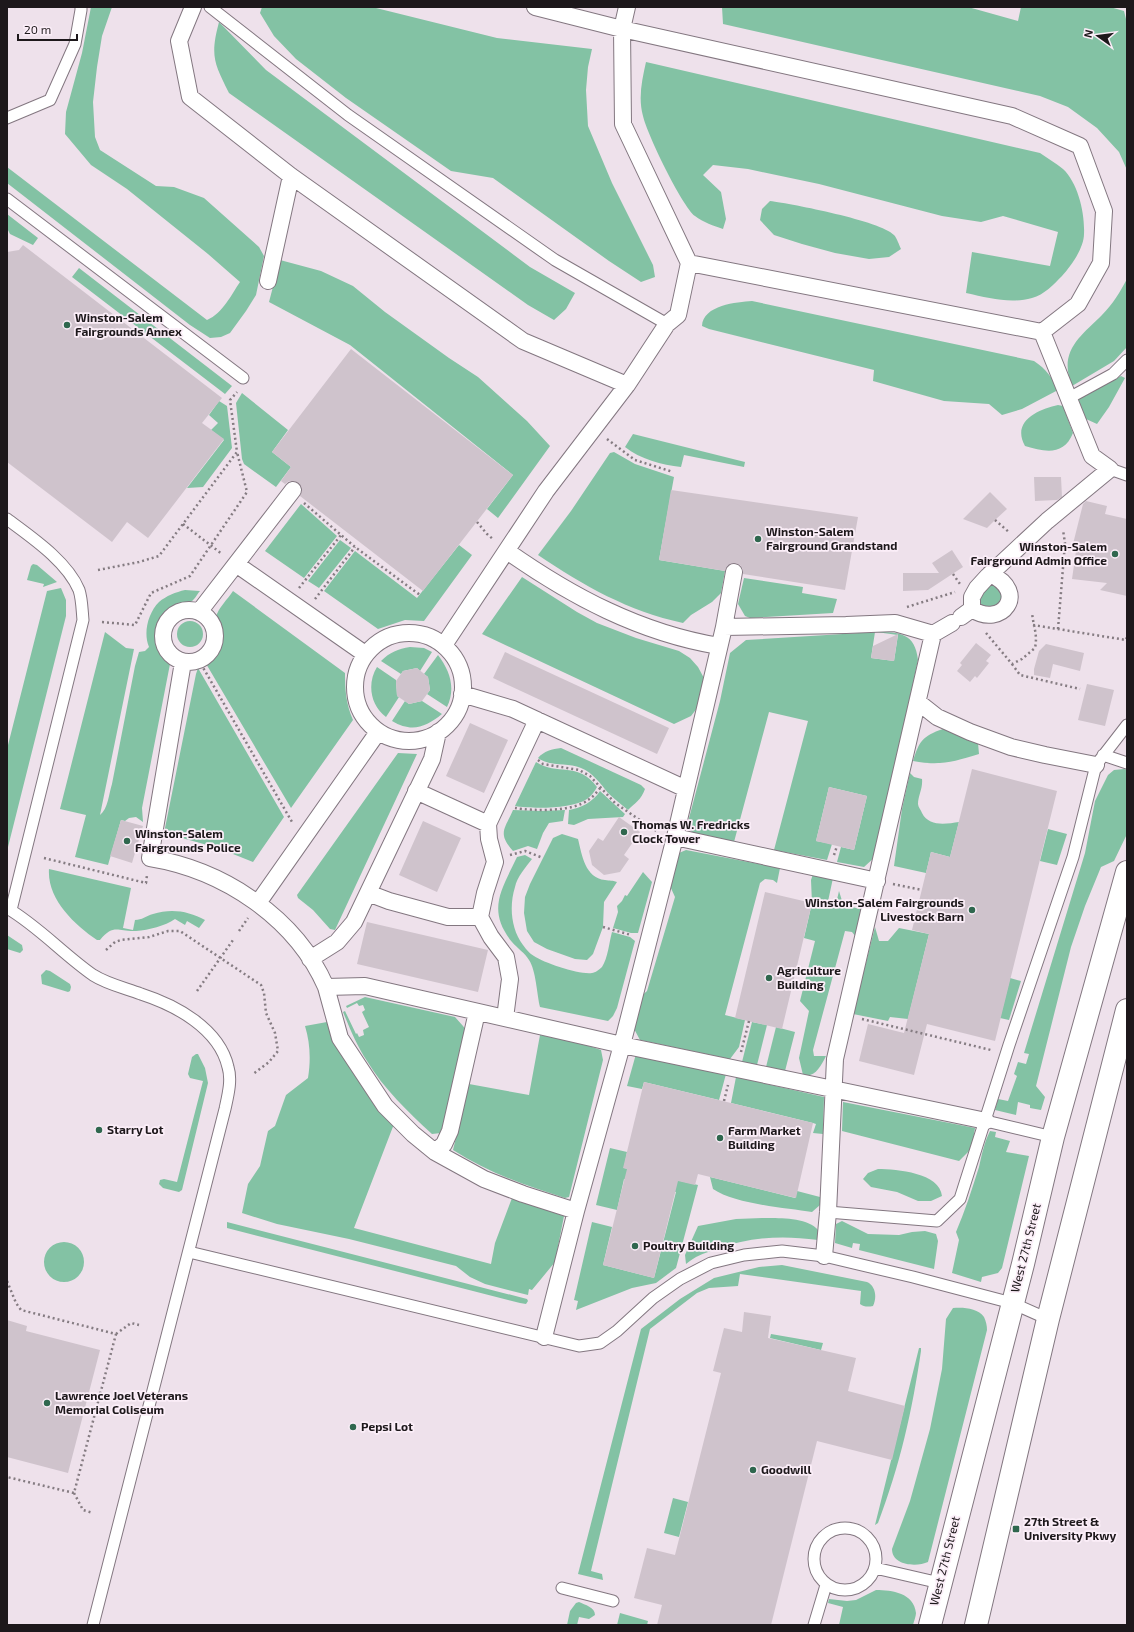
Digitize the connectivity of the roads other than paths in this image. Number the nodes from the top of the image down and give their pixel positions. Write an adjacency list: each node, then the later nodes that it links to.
1 (81, 7): 7 (lane)
2 (192, 7): 8 (street)
3 (210, 7): 12 (lane)
4 (535, 7): 6 (street)
5 (627, 7): 6 (street)
6 (622, 29): 10 (street); 13 (street)
7 (7, 118)
8 (290, 176): 11 (street); 16 (street)
9 (7, 199): 15 (lane)
10 (689, 264): 12 (street); 13 (street)
11 (268, 281)
12 (668, 324): 16 (street)
13 (1042, 332): 17 (street)
14 (1127, 360): 17 (lane)
15 (243, 378)
16 (627, 385): 22 (street)
17 (1069, 398): 18 (street)
18 (1110, 469): 19 (lane); 25 (street)
19 (1127, 475)
20 (292, 492): 23 (street)
21 (7, 519): 50 (lane)
22 (507, 551): 30 (street); 31 (street)
23 (236, 564): 26 (street); 32 (street)
24 (734, 572): 28 (street)
25 (990, 574): 27 (street); 27 (street)
26 (198, 612): 33 (street); 33 (street)
27 (966, 615): 29 (street)
28 (724, 627): 29 (street); 31 (street)
29 (933, 634): 35 (street)
30 (444, 645): 32 (street); 34 (street)
31 (719, 646): 42 (street)
32 (365, 654): 38 (street)
33 (183, 662): 49 (street)
34 (462, 694): 36 (street); 39 (street)
35 (918, 702): 40 (street); 47 (street)
36 (537, 720): 42 (street); 44 (street)
37 (1127, 725): 40 (lane)
38 (378, 732): 39 (street); 49 (street)
39 (438, 732): 43 (street)
40 (1100, 760): 41 (lane); 59 (lane)
41 (1127, 763)
42 (686, 789): 45 (street)
43 (416, 791): 44 (street); 48 (street)
44 (488, 824): 51 (street)
45 (675, 837): 47 (street); 57 (street)
46 (1127, 872): 60 (street, West 27th Street)
47 (877, 881): 58 (street)
48 (368, 893): 51 (street); 52 (street)
49 (258, 903): 52 (street)
50 (9, 909): 64 (lane)
51 (480, 917): 56 (street)
52 (310, 959): 53 (street)
53 (326, 987): 55 (street); 61 (street)
54 (1127, 1010): 67 (street)
55 (477, 1012): 56 (street); 61 (street)
56 (505, 1018): 57 (street)
57 (622, 1045): 58 (street); 62 (street)
58 (833, 1090): 59 (street); 63 (street)
59 (986, 1121): 60 (lane); 63 (lane)
60 (1052, 1138): 66 (street, West 27th Street)
61 (435, 1152): 62 (street)
62 (576, 1211): 68 (street)
63 (828, 1212): 65 (street)
64 (189, 1252): 68 (lane); 74 (lane)
65 (824, 1256): 66 (lane); 68 (lane)
66 (1012, 1303): 67 (lane); 70 (street, West 27th Street)
67 (1048, 1319): 77 (street)
68 (544, 1337)
69 (875, 1568): 70 (lane); 71 (lane); 71 (lane)
70 (940, 1583): 76 (street, West 27th Street)
71 (826, 1585): 75 (lane)
72 (562, 1588): 73 (lane)
73 (613, 1601)
74 (93, 1625)
75 (814, 1625)
76 (930, 1625)
77 (976, 1625)

